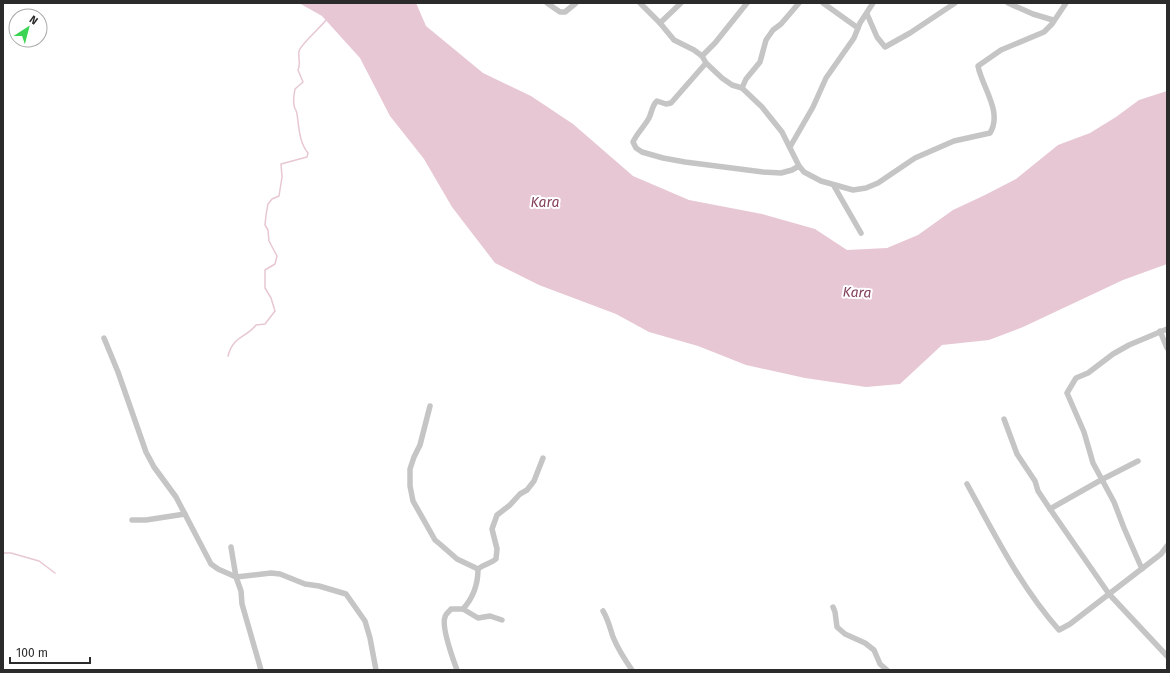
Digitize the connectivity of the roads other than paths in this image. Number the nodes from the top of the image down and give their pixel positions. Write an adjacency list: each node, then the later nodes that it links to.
1 (547, 3): 2 (street)
2 (576, 3)
3 (640, 3): 14 (street)
4 (681, 3): 14 (street)
5 (747, 3): 16 (street)
6 (799, 3): 18 (street)
7 (823, 3): 15 (street)
8 (873, 3): 12 (street)
9 (955, 3): 12 (street)
10 (1008, 3): 13 (street)
11 (1066, 3): 13 (street)
12 (867, 14): 15 (street)
13 (1054, 20): 21 (street)
14 (660, 23): 16 (street)
15 (858, 28): 19 (street)
16 (702, 56): 17 (street)
17 (706, 63): 18 (street); 20 (street)
18 (742, 88): 19 (street)
19 (790, 147): 20 (street)
20 (798, 166): 21 (street)
21 (834, 186): 22 (street)
22 (861, 232)
23 (1167, 329): 24 (street)
24 (1160, 331): 26 (street); 31 (street)
25 (104, 338): 34 (street)
26 (1167, 348)
27 (430, 406): 38 (street)
28 (1004, 419): 33 (street)
29 (543, 458): 38 (street)
30 (1138, 461): 31 (street)
31 (1101, 480): 33 (street); 39 (street)
32 (967, 484): 41 (street)
33 (1050, 509): 41 (street)
34 (185, 514): 35 (street); 40 (street)
35 (132, 520)
36 (1167, 546): 39 (street)
37 (231, 547): 40 (street)
38 (478, 569): 43 (street)
39 (1142, 569): 41 (street)
40 (236, 577): 47 (street); 48 (street)
41 (1109, 594): 46 (street)
42 (833, 607): 51 (street)
43 (463, 609): 45 (street); 49 (street)
44 (603, 611): 50 (street)
45 (502, 620)
46 (1167, 656)
47 (261, 670)
48 (376, 670)
49 (457, 670)
50 (632, 670)
51 (887, 670)

